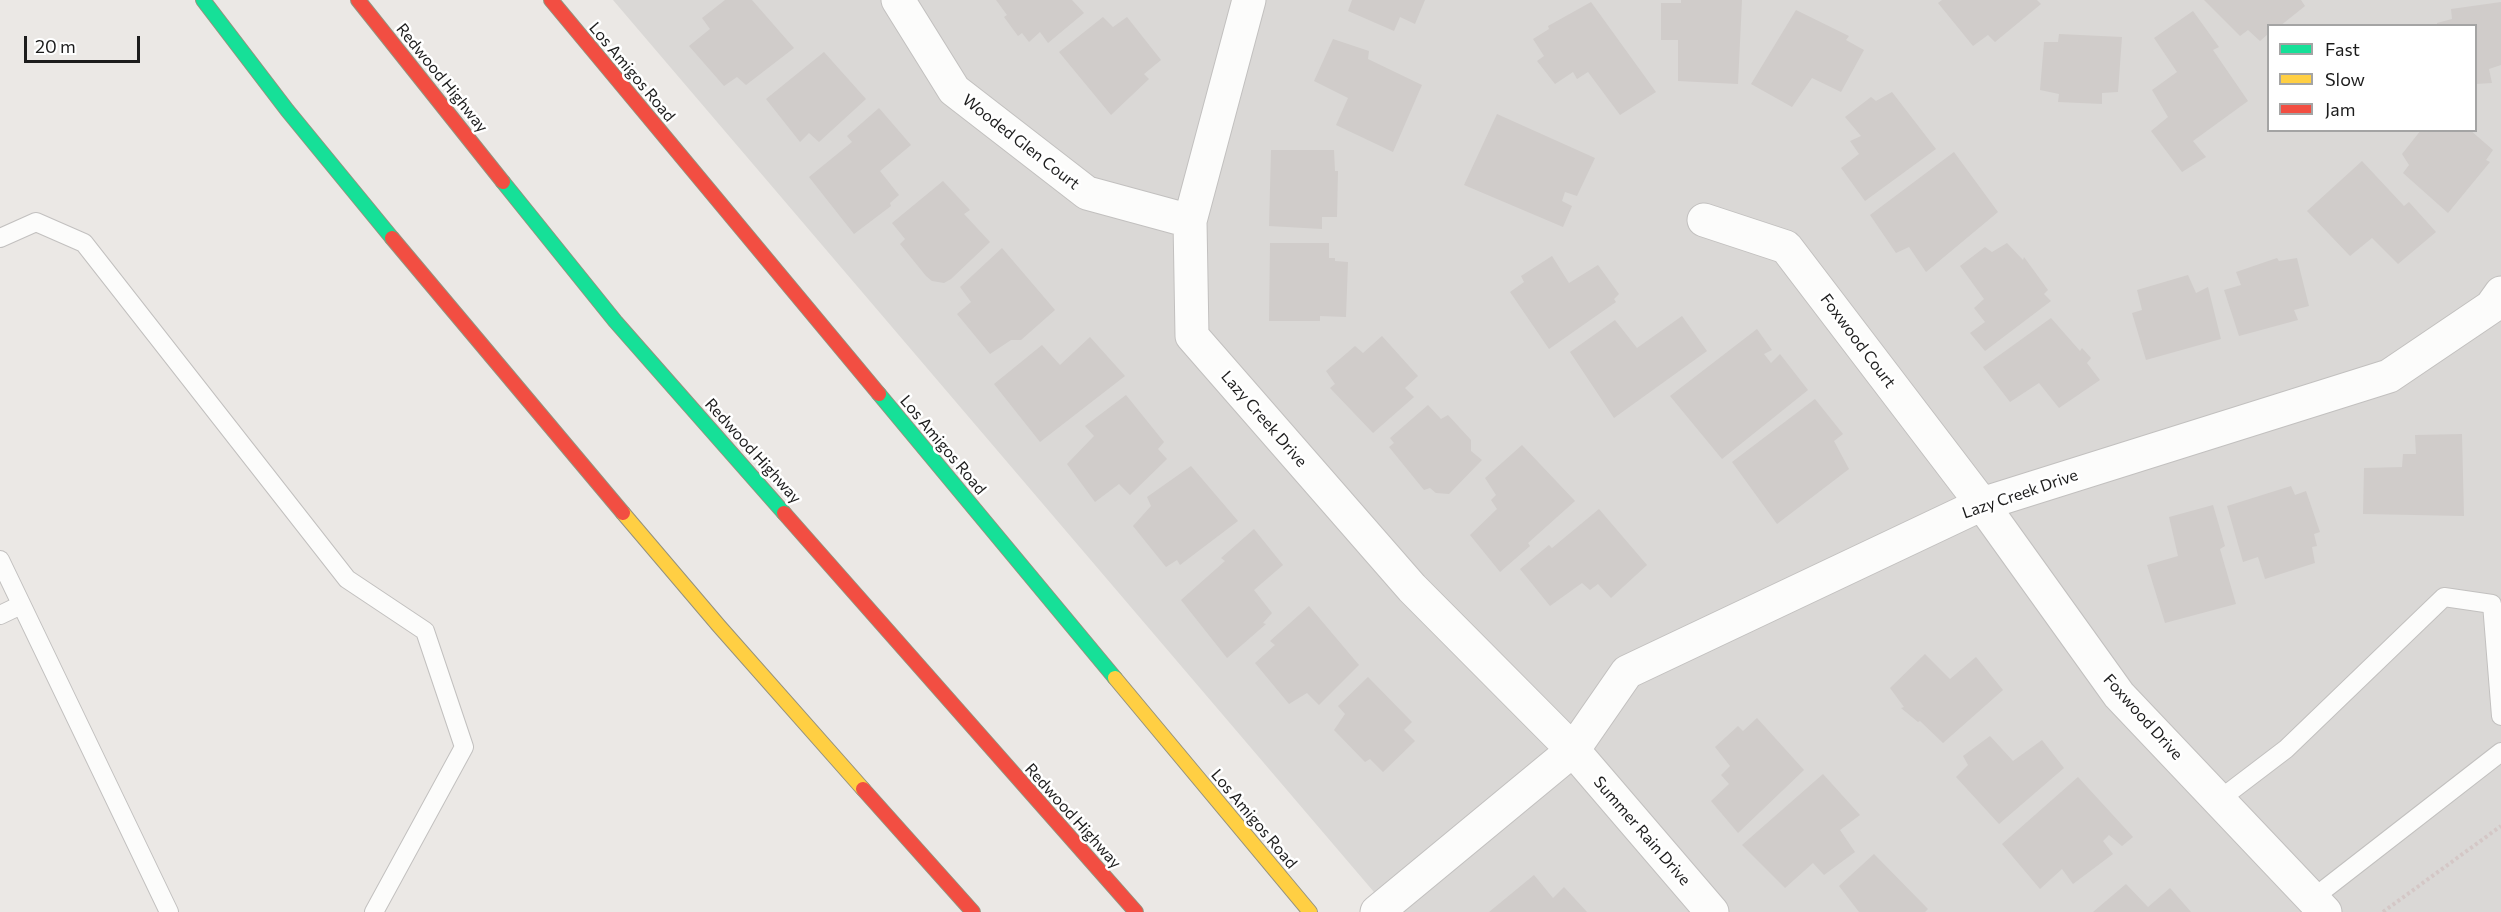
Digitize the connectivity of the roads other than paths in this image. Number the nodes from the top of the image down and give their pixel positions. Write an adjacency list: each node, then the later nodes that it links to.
1 (203, 0): 21 (main road)
2 (358, 0): 22 (main road, Redwood Highway)
3 (551, 0): 23 (main road, Los Amigos Road)
4 (897, 0): 7 (street, Wooded Glen Court)
5 (1249, 0): 7 (street, Lazy Creek Drive)
6 (1704, 220): 10 (street, Foxwood Court)
7 (1190, 221): 15 (street, Lazy Creek Drive)
8 (0, 238): 20 (lane)
9 (2501, 293): 10 (street, Lazy Creek Drive)
10 (1982, 504): 15 (street, Lazy Creek Drive); 17 (street, Foxwood Drive)
11 (0, 561): 12 (lane)
12 (21, 605): 13 (lane); 19 (lane)
13 (0, 615)
14 (2501, 716): 17 (lane)
15 (1573, 750): 24 (street, Lazy Creek Drive); 25 (street, Summer Rain Drive)
16 (2501, 752): 18 (lane)
17 (2219, 800): 18 (street, Foxwood Drive)
18 (2318, 906)
19 (169, 912)
20 (374, 912)
21 (973, 912)
22 (1136, 912)
23 (1310, 912)
24 (1377, 912)
25 (1712, 912)

